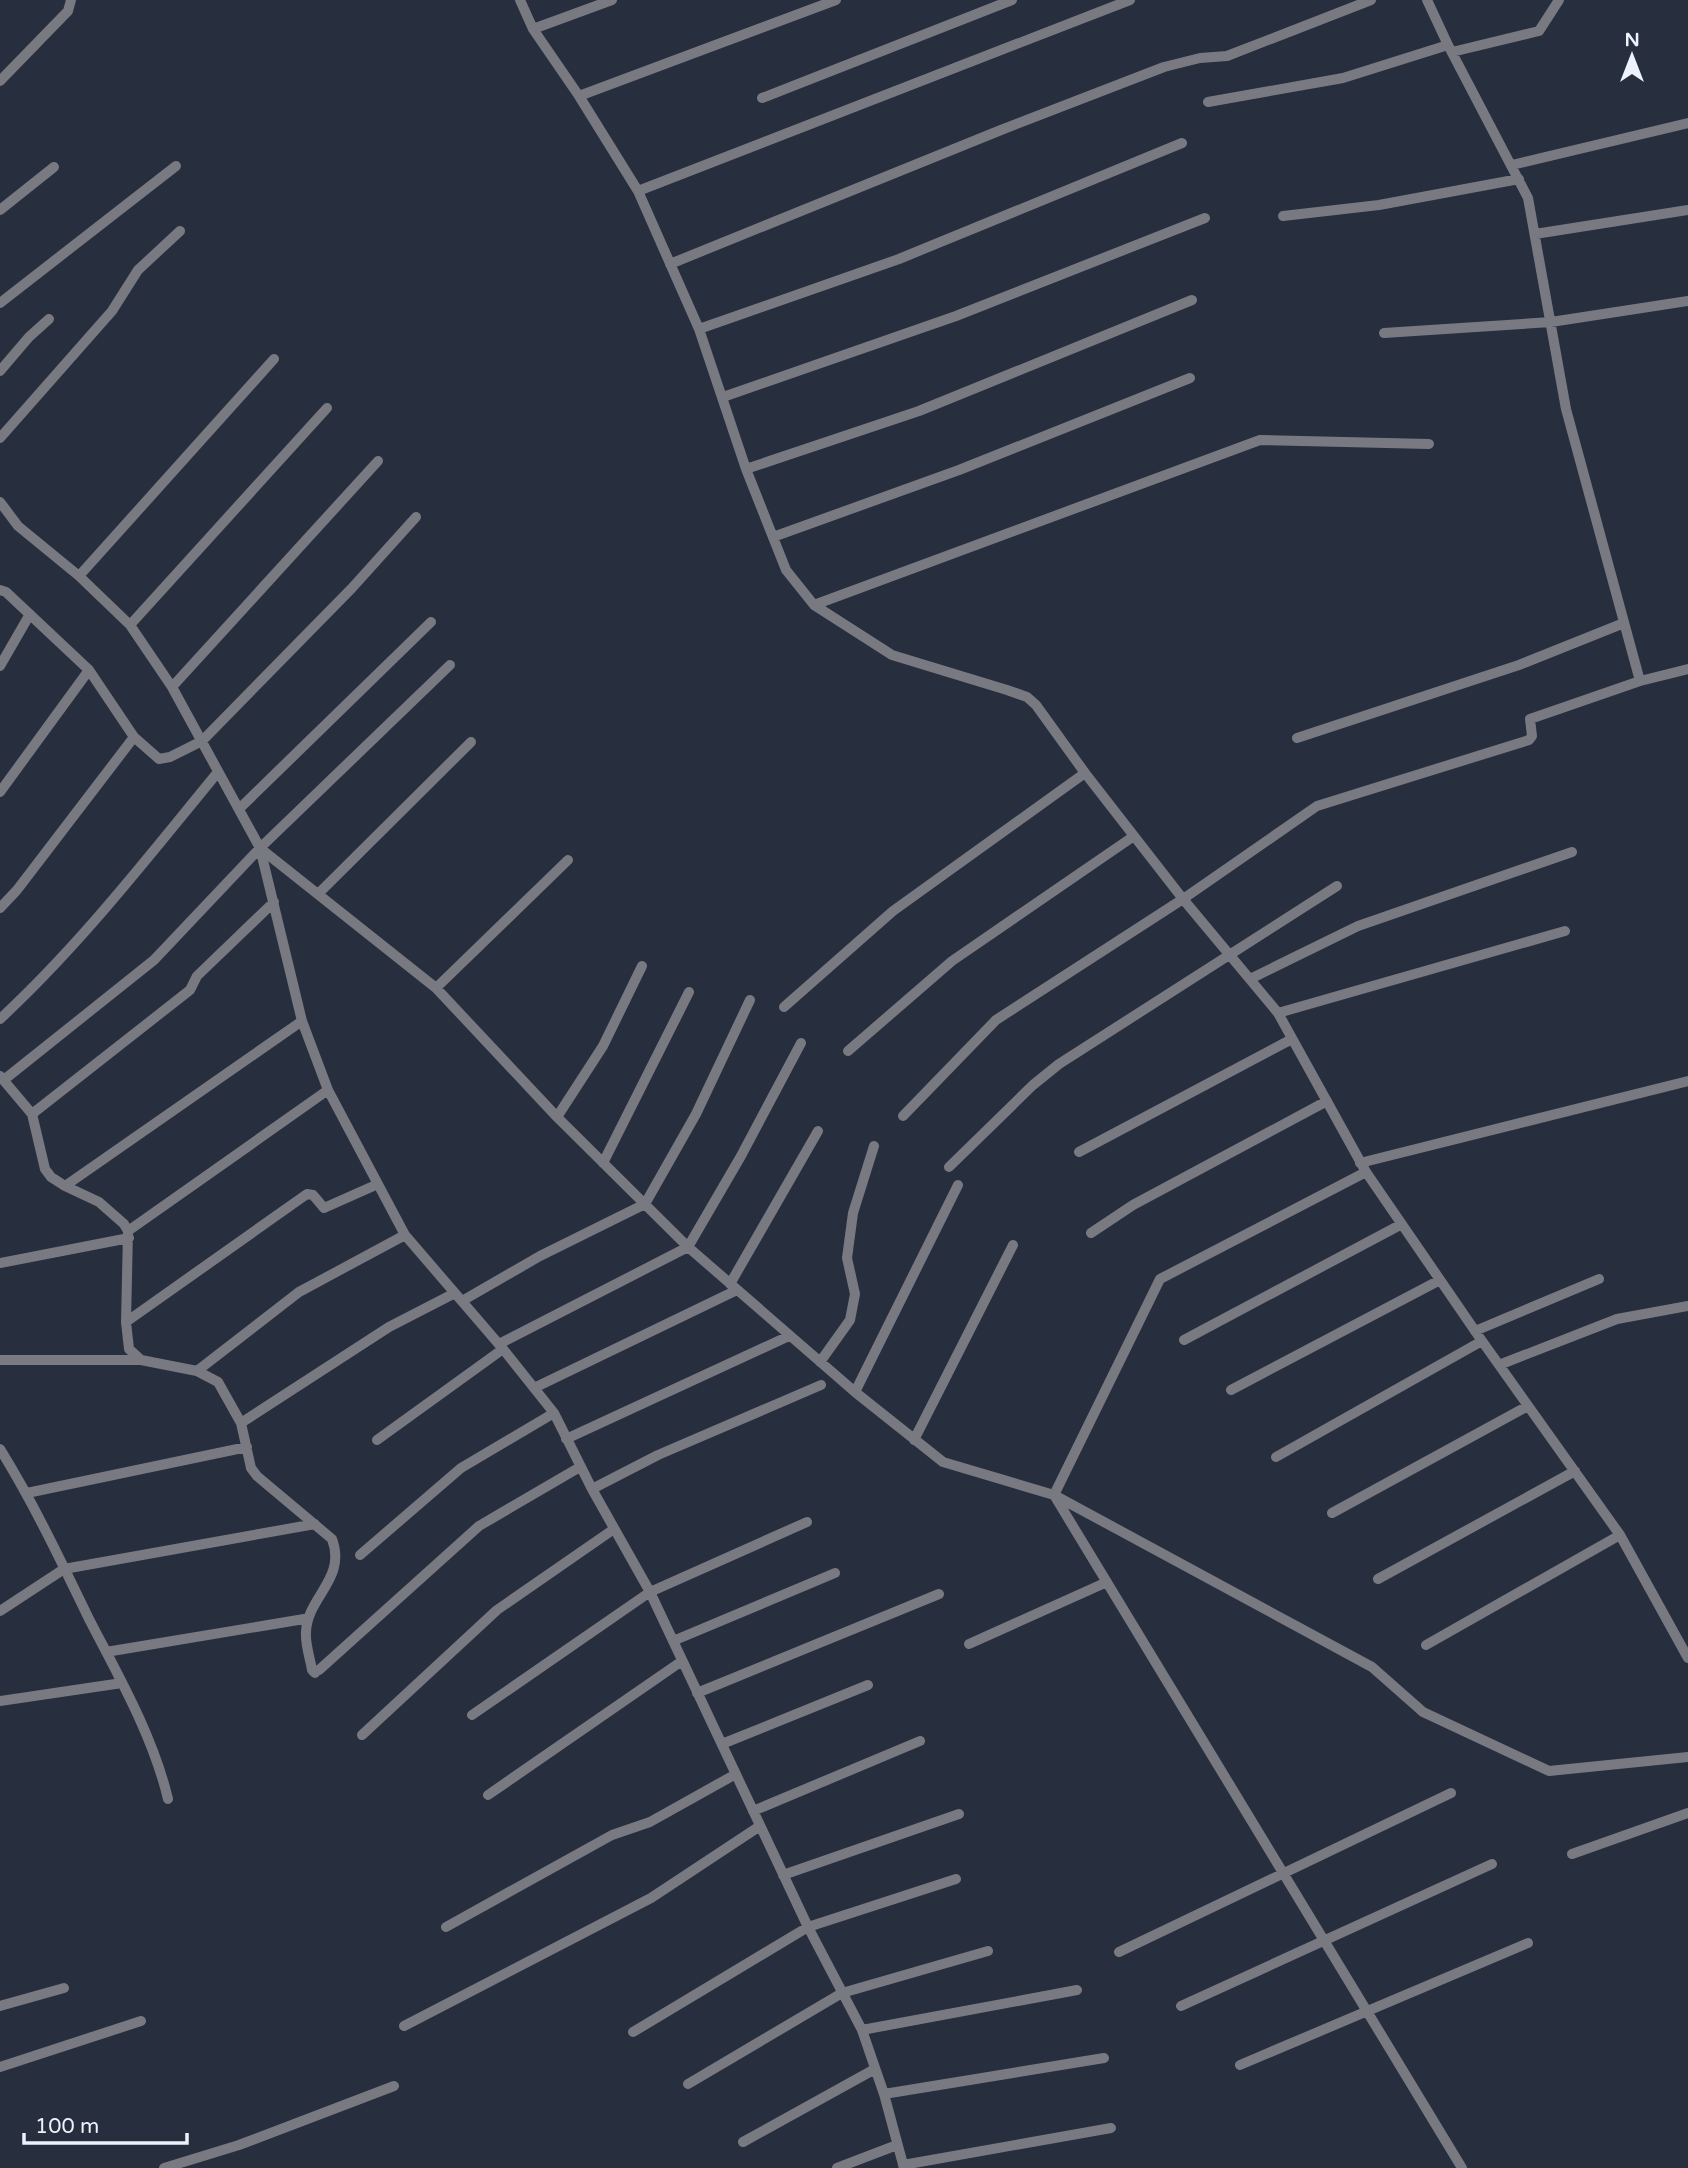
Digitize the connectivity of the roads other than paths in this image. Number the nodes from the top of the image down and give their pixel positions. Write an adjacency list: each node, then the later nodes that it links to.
1 (71, 0): 12 (street)
2 (520, 0): 10 (street)
3 (612, 0): 10 (street)
4 (835, 0): 13 (street)
5 (1013, 0): 14 (street)
6 (1130, 0): 22 (street)
7 (1371, 0): 29 (street)
8 (1427, 0): 11 (street)
9 (1559, 0): 11 (street)
10 (533, 29): 13 (street)
11 (1450, 48): 15 (street); 18 (street)
12 (0, 81)
13 (579, 96): 22 (street)
14 (762, 98)
15 (1208, 102)
16 (1688, 123): 18 (street)
17 (1182, 143): 35 (street)
18 (1512, 165): 21 (street)
19 (176, 166): 32 (street)
20 (54, 167): 23 (street)
21 (1519, 179): 25 (street); 28 (street)
22 (638, 191): 29 (street)
23 (0, 210)
24 (1688, 210): 28 (street)
25 (1283, 216)
26 (1205, 218): 40 (street)
27 (180, 231): 42 (street)
28 (1535, 234): 34 (street)
29 (670, 264): 35 (street)
30 (1192, 300): 45 (street)
31 (1688, 301): 34 (street)
32 (0, 303)
33 (49, 319): 38 (street)
34 (1551, 322): 36 (street); 54 (street)
35 (699, 329): 40 (street)
36 (1384, 333)
37 (274, 359): 49 (street)
38 (0, 371)
39 (1190, 379): 48 (street)
40 (723, 397): 45 (street)
41 (327, 408): 55 (street)
42 (0, 438)
43 (1429, 444): 51 (street)
44 (378, 461): 61 (street)
45 (746, 470): 48 (street)
46 (0, 502): 49 (street)
47 (416, 517): 64 (street)
48 (773, 537): 51 (street)
49 (79, 576): 55 (street)
50 (0, 590): 52 (street)
51 (814, 605): 67 (street)
52 (30, 614): 57 (street); 59 (street)
53 (431, 622): 69 (street)
54 (1624, 623): 60 (street); 63 (street)
55 (130, 625): 61 (street)
56 (450, 665): 71 (street)
57 (0, 666)
58 (1688, 669): 60 (street)
59 (89, 670): 62 (street); 68 (street)
60 (1640, 681): 76 (street)
61 (172, 687): 64 (street)
62 (134, 737): 64 (street); 78 (street)
63 (1297, 738)
64 (202, 741): 66 (street)
65 (471, 742): 75 (street)
66 (218, 772): 69 (street); 88 (street)
67 (1085, 773): 70 (street); 86 (street)
68 (0, 792)
69 (239, 809): 71 (street)
70 (1134, 836): 76 (street); 92 (street)
71 (260, 848): 75 (street); 77 (street); 93 (street)
72 (1572, 852): 82 (street)
73 (568, 860): 83 (street)
74 (1337, 886): 80 (street)
75 (318, 894): 83 (street)
76 (1182, 899): 80 (street); 98 (street)
77 (274, 902): 89 (street); 97 (street)
78 (0, 908)
79 (1565, 931): 87 (street)
80 (1229, 955): 82 (street); 104 (street)
81 (642, 966): 99 (street)
82 (1250, 979): 87 (street)
83 (436, 988): 99 (street)
84 (689, 992): 103 (street)
85 (751, 1000): 109 (street)
86 (784, 1007)
87 (1278, 1013): 90 (street)
88 (0, 1019)
89 (302, 1021): 95 (street); 108 (street)
90 (1293, 1039): 96 (street); 102 (street)
91 (801, 1043): 115 (street)
92 (848, 1051)
93 (2, 1078): 97 (street)
94 (1688, 1081): 105 (street)
95 (328, 1090): 106 (street); 112 (street)
96 (1327, 1101): 105 (street); 111 (street)
97 (32, 1114): 108 (street)
98 (904, 1116)
99 (557, 1117): 103 (street)
100 (818, 1131): 119 (street)
101 (874, 1146): 130 (street)
102 (1079, 1152)
103 (603, 1163): 109 (street)
104 (949, 1167)
105 (1363, 1167): 110 (street); 150 (street)
106 (378, 1184): 113 (street); 122 (street)
107 (958, 1185): 136 (street)
108 (65, 1186): 112 (street)
109 (645, 1204): 115 (street); 120 (street)
110 (1402, 1224): 118 (street); 125 (street)
111 (1091, 1233)
112 (129, 1235): 116 (street); 122 (street)
113 (405, 1235): 120 (street); 132 (street)
114 (1013, 1245): 142 (street)
115 (688, 1247): 119 (street); 127 (street)
116 (0, 1263)
117 (1598, 1279): 123 (street)
118 (1440, 1280): 123 (street); 135 (street)
119 (733, 1287): 124 (street); 134 (street)
120 (459, 1297): 127 (street); 139 (street)
121 (1688, 1306): 131 (street)
122 (126, 1322): 129 (street)
123 (1475, 1331): 126 (street)
124 (789, 1336): 130 (street); 140 (street)
125 (1184, 1340)
126 (1482, 1341): 131 (street); 145 (street)
127 (501, 1347): 134 (street); 141 (street)
128 (0, 1360): 129 (street)
129 (141, 1360): 132 (street)
130 (820, 1362): 136 (street)
131 (1499, 1365): 137 (street)
132 (197, 1371): 139 (street)
133 (821, 1385): 148 (street)
134 (534, 1388): 138 (street)
135 (1231, 1390)
136 (855, 1392): 142 (street)
137 (1528, 1406): 147 (street); 151 (street)
138 (554, 1413): 140 (street); 156 (street)
139 (241, 1423): 143 (street)
140 (566, 1439): 146 (street)
141 (377, 1440)
142 (914, 1440): 150 (street)
143 (247, 1447): 149 (street); 153 (street)
144 (0, 1449): 149 (street)
145 (1276, 1457)
146 (580, 1466): 148 (street); 153 (street)
147 (1575, 1471): 155 (street); 159 (street)
148 (592, 1489): 154 (street)
149 (27, 1493): 157 (street)
150 (1054, 1495): 160 (street); 179 (street)
151 (1332, 1513)
152 (807, 1522): 161 (street)
153 (315, 1524): 157 (street)
154 (614, 1529): 161 (street); 176 (street)
155 (1620, 1535): 167 (street); 169 (street)
156 (360, 1555)
157 (64, 1569): 163 (street); 168 (street)
158 (835, 1573): 165 (street)
159 (1378, 1579)
160 (1107, 1582): 166 (street); 190 (street)
161 (650, 1592): 165 (street); 175 (street)
162 (939, 1594): 173 (street)
163 (0, 1611)
164 (304, 1619): 168 (street)
165 (673, 1641): 170 (street)
166 (969, 1644)
167 (1426, 1645)
168 (106, 1653): 171 (street)
169 (1688, 1658)
170 (682, 1661): 173 (street); 182 (street)
171 (122, 1683): 174 (street); 183 (street)
172 (868, 1685): 178 (street)
173 (697, 1693): 178 (street)
174 (0, 1701)
175 (472, 1715)
176 (362, 1735)
177 (920, 1741): 184 (street)
178 (722, 1744): 180 (street)
179 (1688, 1756)
180 (736, 1774): 184 (street); 193 (street)
181 (1451, 1793): 190 (street)
182 (488, 1795)
183 (168, 1799)
184 (753, 1811): 187 (street)
185 (1688, 1813): 188 (street)
186 (959, 1814): 191 (street)
187 (760, 1826): 191 (street); 206 (street)
188 (1572, 1854)
189 (1492, 1864): 195 (street)
190 (1283, 1872): 195 (street); 198 (street)
191 (783, 1875): 194 (street)
192 (956, 1879): 194 (street)
193 (446, 1927)
194 (808, 1927): 201 (street); 208 (street)
195 (1324, 1941): 203 (street); 204 (street)
196 (1528, 1943): 204 (street)
197 (988, 1951): 201 (street)
198 (1119, 1952)
199 (64, 1988): 202 (street)
200 (1077, 1990): 207 (street)
201 (842, 1993): 207 (street); 213 (street)
202 (0, 2006)
203 (1181, 2006)
204 (1366, 2010): 210 (street); 222 (street)
205 (141, 2021): 211 (street)
206 (404, 2026)
207 (862, 2030): 212 (street)
208 (633, 2032)
209 (1104, 2057): 215 (street)
210 (1240, 2065)
211 (0, 2067)
212 (875, 2069): 215 (street); 217 (street)
213 (688, 2084)
214 (394, 2086): 220 (street)
215 (884, 2094): 218 (street)
216 (1111, 2128): 219 (street)
217 (743, 2142)
218 (897, 2145): 219 (street); 221 (street)
219 (903, 2167)
220 (164, 2168)
221 (837, 2168)
222 (1462, 2168)

